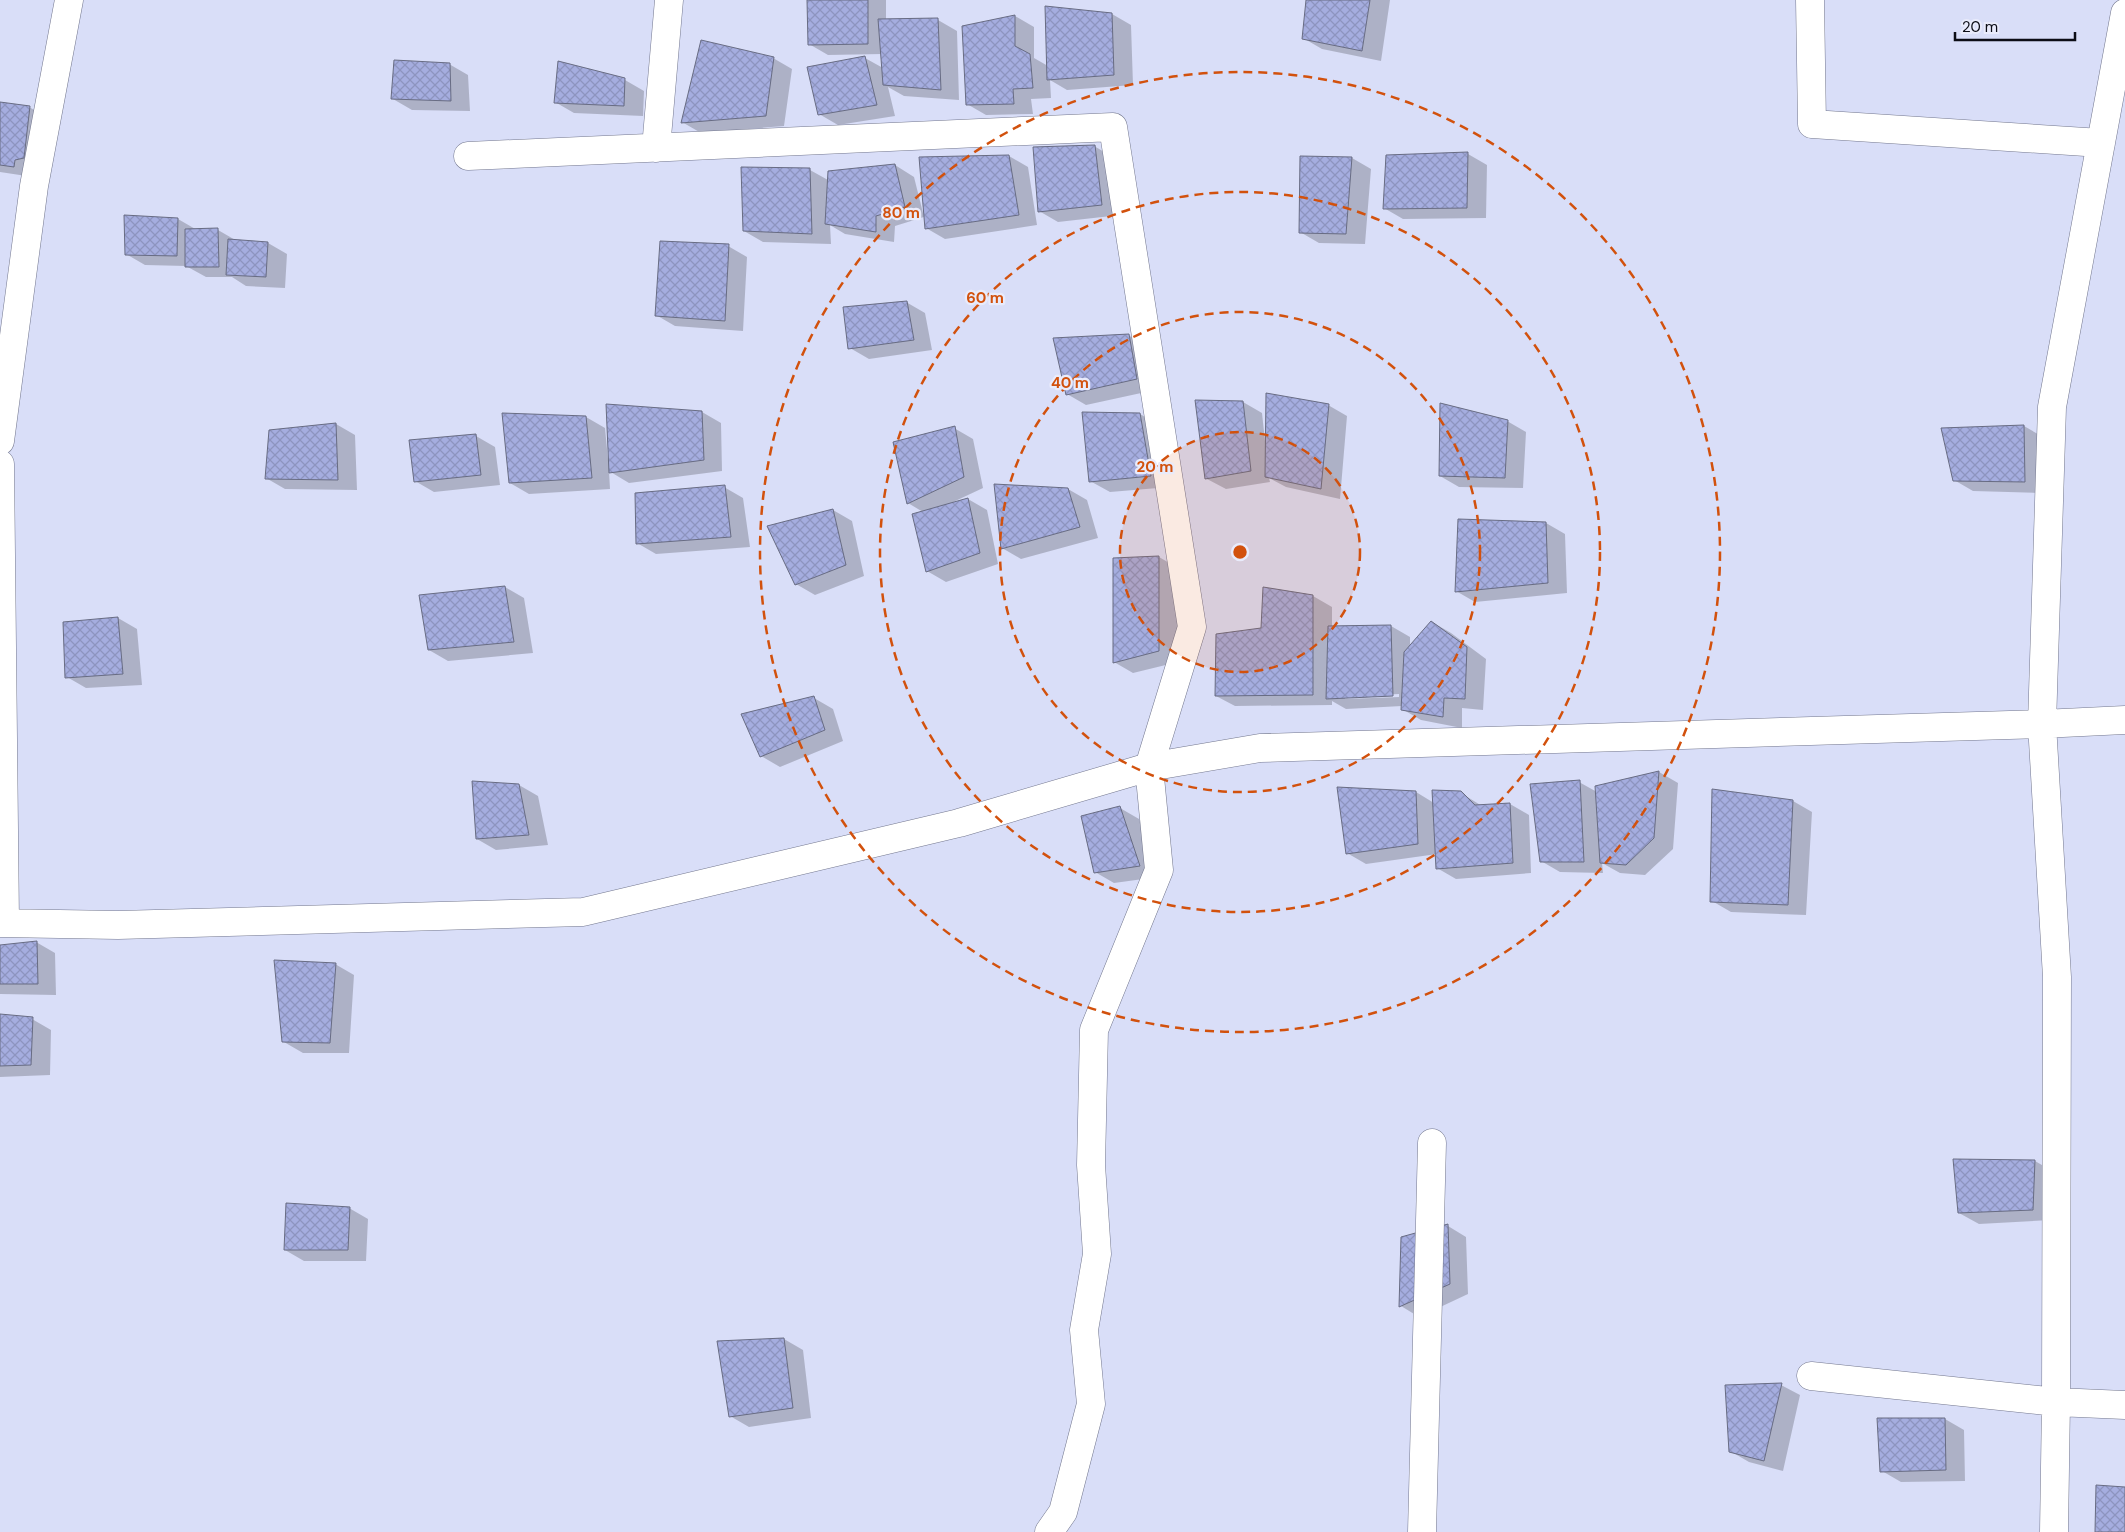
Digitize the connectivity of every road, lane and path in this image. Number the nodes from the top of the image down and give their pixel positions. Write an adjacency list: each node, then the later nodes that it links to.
1 (69, 0): 8 (street)
2 (669, 0): 6 (street)
3 (1810, 0): 5 (street)
4 (2125, 13): 5 (street)
5 (2101, 143): 11 (street)
6 (656, 148): 7 (street); 12 (street)
7 (468, 156)
8 (0, 442)
9 (0, 464): 13 (street)
10 (2125, 720): 11 (street)
11 (2042, 724): 12 (street); 16 (street)
12 (1149, 766): 13 (street); 18 (street)
13 (3, 922)
14 (1432, 1143): 19 (street)
15 (1811, 1376): 16 (street)
16 (2056, 1402): 17 (street); 20 (street)
17 (2125, 1405)
18 (1049, 1532)
19 (1422, 1532)
20 (2054, 1532)

